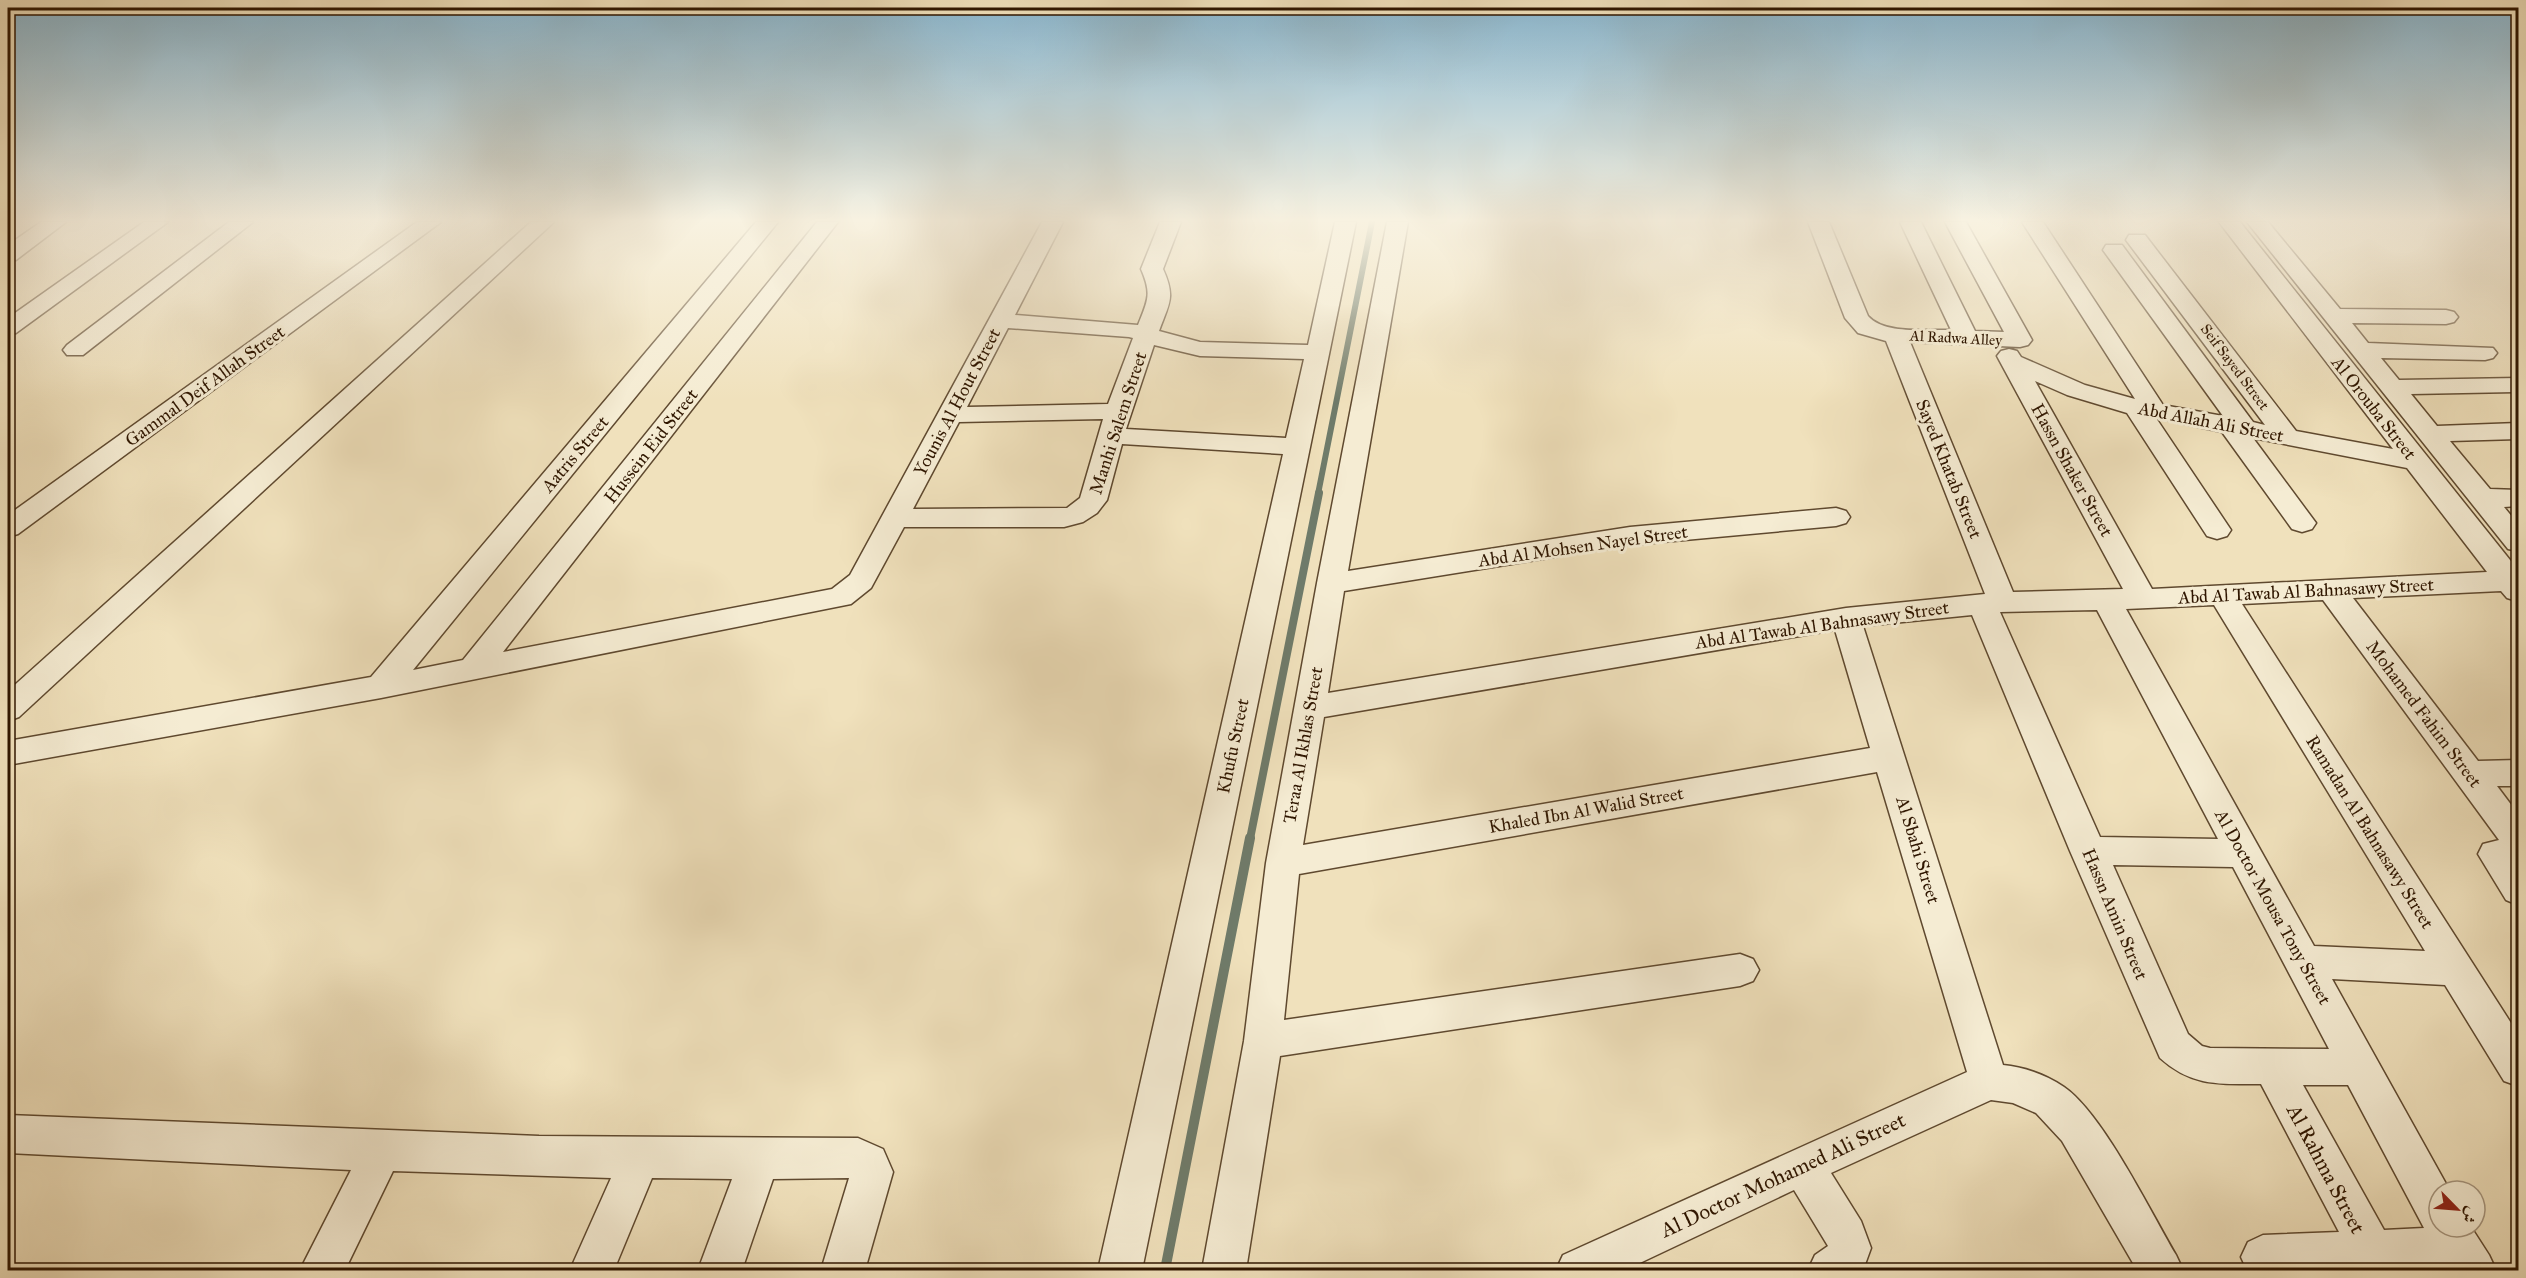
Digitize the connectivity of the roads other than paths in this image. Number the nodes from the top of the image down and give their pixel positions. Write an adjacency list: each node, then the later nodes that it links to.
1 (74, 282): 22 (street)
2 (165, 282): 27 (street)
3 (349, 282): 48 (street, Gammal Deif Allah Street)
4 (478, 282): 62 (street)
5 (718, 282): 60 (street, Aatris Street)
6 (781, 282): 59 (street, Hussein Eid Street)
7 (1021, 282): 21 (street, Younis Al Hout Street)
8 (1158, 282): 23 (street, Manhi Salem Street)
9 (1333, 282): 29 (street, Khufu Street)
10 (1387, 282): 51 (street, Teraa Al Ikhlas Street)
11 (1843, 282): 24 (street, Al Radwa Alley)
12 (1939, 282): 25 (street)
13 (1988, 282): 26 (street, Hassn Shaker Street)
14 (2068, 282): 33 (street)
15 (2136, 282): 36 (street)
16 (2170, 282): 40 (street, Seif Sayed Street)
17 (2275, 282): 42 (street, Al Orouba Street)
18 (2306, 282): 19 (street, Al Orouba Street)
19 (2334, 316): 20 (street); 28 (street, Al Orouba Street)
20 (2446, 317)
21 (1000, 321): 23 (street); 35 (street, Younis Al Hout Street)
22 (8, 328)
23 (1147, 334): 29 (street); 34 (street, Manhi Salem Street)
24 (1895, 335): 25 (street, Al Radwa Alley); 57 (street, Sayed Khatab Street)
25 (1967, 338): 26 (street, Al Radwa Alley)
26 (2010, 347): 33 (street, Abd Allah Ali Street); 55 (street, Hassn Shaker Street)
27 (75, 350)
28 (2362, 350): 30 (street); 32 (street, Al Orouba Street)
29 (1318, 352): 41 (street, Khufu Street)
30 (2485, 353)
31 (2515, 385): 32 (street)
32 (2392, 387): 38 (street, Al Orouba Street)
33 (2146, 409): 36 (street, Abd Allah Ali Street); 49 (street)
34 (1118, 411): 35 (street); 39 (street, Manhi Salem Street)
35 (950, 415): 46 (street, Younis Al Hout Street)
36 (2237, 427): 40 (street, Abd Allah Ali Street); 47 (street)
37 (2518, 431): 38 (street)
38 (2430, 434): 43 (street, Al Orouba Street)
39 (1110, 436): 41 (street); 46 (street, Manhi Salem Street)
40 (2288, 437): 42 (street, Abd Allah Ali Street)
41 (1297, 447): 93 (street, Khufu Street)
42 (2416, 462): 52 (street, Al Orouba Street)
43 (2482, 498): 44 (street); 50 (street, Al Orouba Street)
44 (2518, 498)
45 (1836, 517): 51 (street, Abd Al Mohsen Nayel Street)
46 (896, 518): 59 (street, Younis Al Hout Street)
47 (2302, 524)
48 (8, 528)
49 (2217, 530)
50 (2518, 542)
51 (1331, 583): 61 (street, Teraa Al Ikhlas Street)
52 (2515, 584): 53 (street, Abd Al Tawab Al Bahnasawy Street)
53 (2331, 590): 54 (street, Abd Al Tawab Al Bahnasawy Street); 66 (street, Mohamed Fahim Street)
54 (2222, 595): 55 (street, Abd Al Tawab Al Bahnasawy Street); 74 (street, Ramadan Al Bahnasawy Street)
55 (2143, 599): 56 (street, Abd Al Tawab Al Bahnasawy Street)
56 (2106, 600): 57 (street, Abd Al Tawab Al Bahnasawy Street); 70 (street, Al Doctor Mousa Tony Street)
57 (1992, 603): 58 (street, Abd Al Tawab Al Bahnasawy Street); 68 (street, Hassn Amin Street)
58 (1846, 618): 61 (street, Abd Al Tawab Al Bahnasawy Street); 64 (street, Al Sbahi Street)
59 (473, 669): 60 (street)
60 (381, 687): 63 (street)
61 (1309, 708): 71 (street, Teraa Al Ikhlas Street)
62 (8, 709)
63 (8, 753)
64 (1890, 757): 71 (street, Khaled Ibn Al Walid Street); 80 (street, Al Sbahi Street)
65 (2518, 773): 66 (street)
66 (2469, 774): 67 (street, Mohamed Fahim Street)
67 (2518, 839)
68 (2087, 851): 70 (street); 77 (street, Hassn Amin Street)
69 (2518, 852): 72 (street)
70 (2244, 854): 73 (street, Al Doctor Mousa Tony Street)
71 (1283, 863): 76 (street, Teraa Al Ikhlas Street)
72 (2518, 891)
73 (2302, 962): 74 (street); 78 (street, Al Doctor Mousa Tony Street)
74 (2456, 969): 79 (street, Ramadan Al Bahnasawy Street)
75 (1740, 970): 76 (street)
76 (1263, 1041): 94 (street, Teraa Al Ikhlas Street)
77 (2272, 1066): 78 (street, Hassn Amin Street); 88 (street, Al Rahma Street)
78 (2360, 1067): 86 (street, Al Doctor Mousa Tony Street)
79 (2518, 1068)
80 (1989, 1081): 85 (street, Al Doctor Mohamed Ali Street); 97 (street)
81 (8, 1134): 82 (street)
82 (381, 1153): 83 (street); 89 (street)
83 (640, 1159): 84 (street); 90 (street)
84 (759, 1160): 91 (street); 92 (street)
85 (1802, 1165): 95 (street, Al Doctor Mohamed Ali Street); 96 (street)
86 (2454, 1240): 88 (street)
87 (2263, 1257): 88 (street)
88 (2377, 1261)
89 (322, 1270)
90 (592, 1270)
91 (720, 1270)
92 (843, 1270)
93 (1120, 1270)
94 (1224, 1270)
95 (1578, 1270)
96 (1830, 1270)
97 (2161, 1270)

